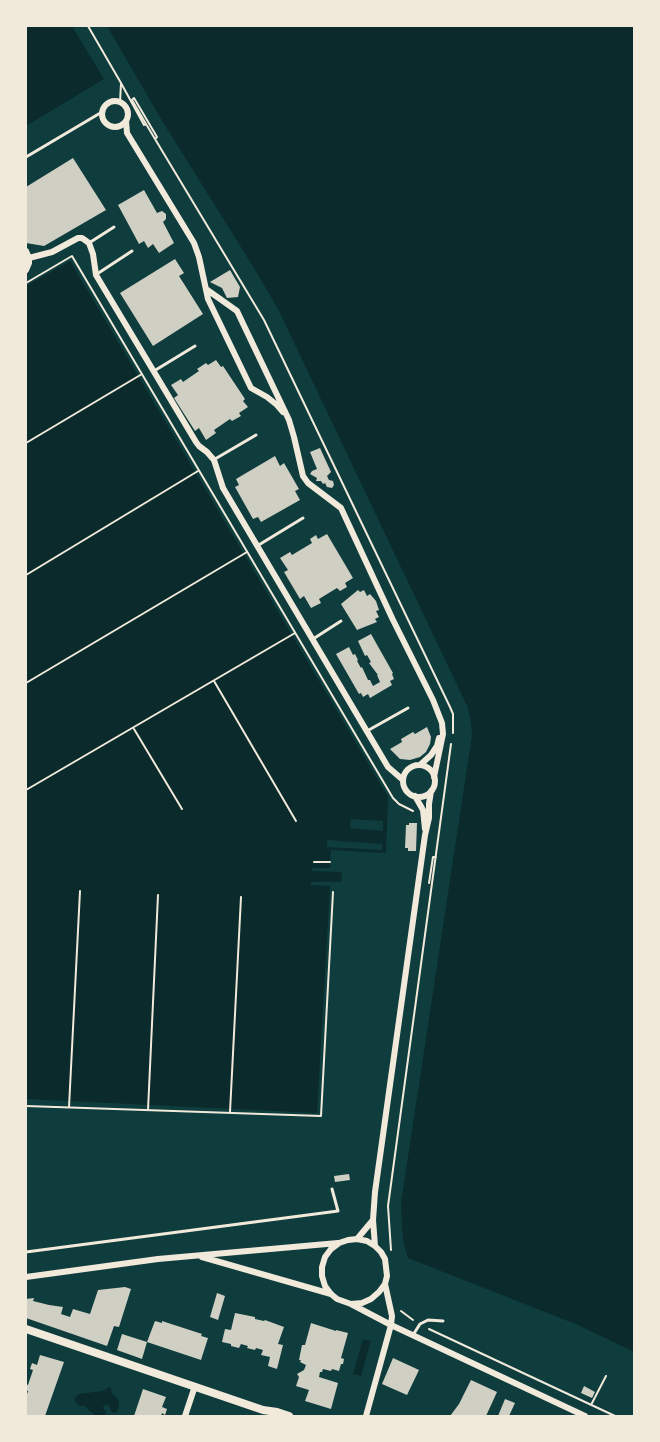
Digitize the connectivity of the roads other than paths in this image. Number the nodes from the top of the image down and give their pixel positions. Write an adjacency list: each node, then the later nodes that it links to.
1 (102, 112): 2 (street); 3 (street); 5 (lane)
2 (126, 121): 3 (street); 4 (street)
3 (117, 126): 4 (street)
4 (127, 133): 13 (street)
5 (26, 157)
6 (114, 227): 7 (lane)
7 (89, 243): 10 (street); 12 (street)
8 (26, 251): 10 (street)
9 (132, 251): 12 (lane)
10 (29, 258): 11 (street)
11 (26, 270)
12 (96, 274): 17 (street)
13 (206, 290): 14 (street); 15 (street)
14 (229, 306): 15 (street); 18 (street)
15 (216, 314): 18 (street)
16 (195, 346): 17 (lane)
17 (153, 372): 20 (street)
18 (289, 420): 26 (street)
19 (256, 435): 20 (lane)
20 (214, 460): 22 (street)
21 (303, 518): 22 (lane)
22 (257, 546): 24 (street)
23 (341, 621): 24 (lane)
24 (313, 639): 27 (street)
25 (408, 708): 27 (lane)
26 (442, 723): 28 (street); 29 (street)
27 (367, 731): 30 (street)
28 (420, 765): 29 (street); 30 (street)
29 (434, 777): 31 (street)
30 (403, 780): 32 (street)
31 (431, 791): 32 (street); 33 (street)
32 (415, 796): 33 (street)
33 (425, 835): 35 (street)
34 (332, 1189): 39 (lane)
35 (373, 1220): 36 (street); 38 (street)
36 (357, 1239): 37 (street); 38 (street)
37 (339, 1243): 40 (street); 43 (street)
38 (375, 1246): 42 (street)
39 (26, 1252)
40 (198, 1256): 41 (street); 43 (street)
41 (26, 1277)
42 (385, 1284): 44 (street); 46 (street)
43 (331, 1294): 44 (street)
44 (351, 1304): 46 (street)
45 (443, 1321): 48 (lane)
46 (391, 1325): 48 (street); 54 (street)
47 (26, 1329): 49 (street)
48 (413, 1335): 55 (street)
49 (195, 1386): 50 (street); 51 (street)
50 (262, 1410): 52 (street); 53 (street)
51 (185, 1416)
52 (272, 1416)
53 (289, 1416)
54 (366, 1416)
55 (585, 1416)

